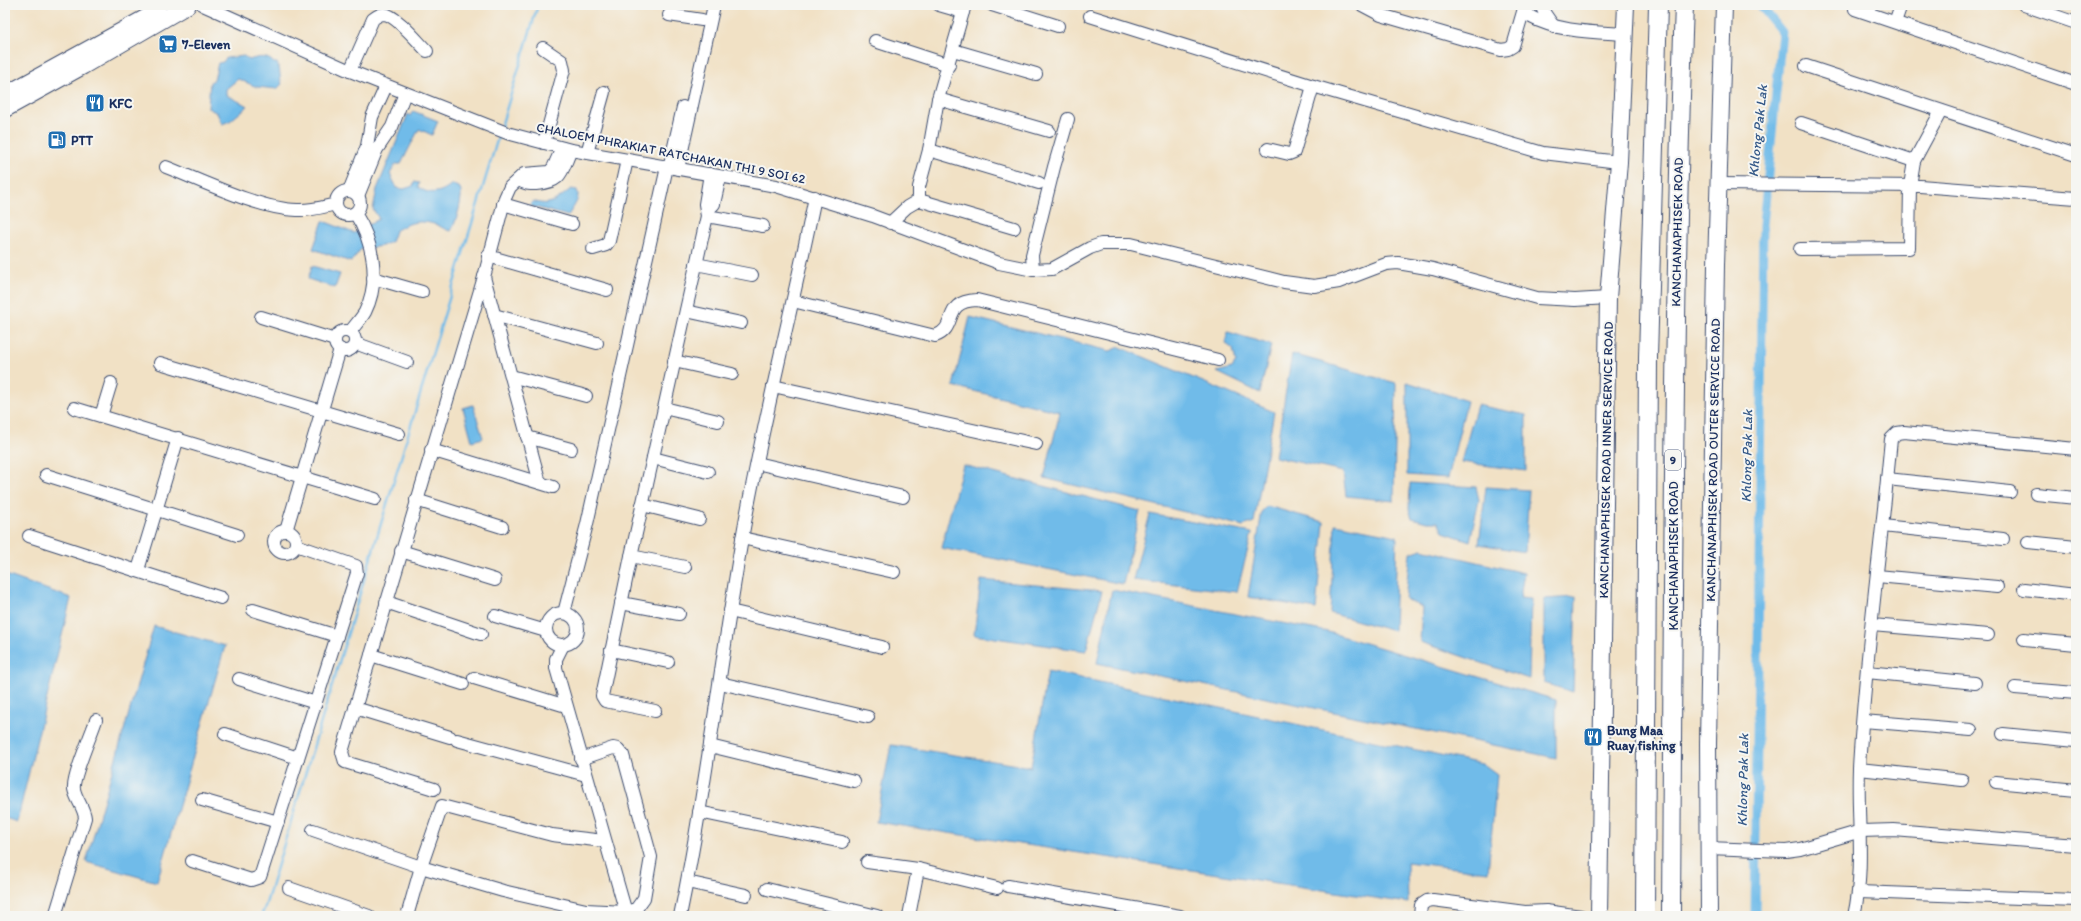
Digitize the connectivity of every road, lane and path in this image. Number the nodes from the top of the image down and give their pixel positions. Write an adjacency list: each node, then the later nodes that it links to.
1 (168, 5): 40 (main road)
2 (188, 5): 42 (main road)
3 (203, 5): 33 (street, CHALOEM PHRAKIAT RATCHAKAN THI 9 SOI 62)
4 (706, 5): 21 (street)
5 (714, 5): 58 (street)
6 (939, 5): 16 (street)
7 (992, 5): 24 (street)
8 (1362, 5): 9 (street)
9 (1525, 5): 25 (street)
10 (1541, 5): 25 (street)
11 (1626, 5): 26 (main road, KANCHANAPHISEK ROAD INNER SERVICE ROAD)
12 (1658, 5): 232 (highway, KANCHANAPHISEK ROAD / 9)
13 (1684, 5): 233 (highway, KANCHANAPHISEK ROAD / 9)
14 (1901, 5): 22 (street)
15 (2024, 5): 23 (street)
16 (964, 9): 29 (street)
17 (1855, 9): 22 (street)
18 (1724, 10): 61 (main road, KANCHANAPHISEK ROAD OUTER SERVICE ROAD)
19 (669, 14): 21 (street)
20 (1090, 16): 37 (street)
21 (702, 20): 58 (street)
22 (1895, 22): 35 (street)
23 (2076, 23)
24 (1058, 26)
25 (1554, 27): 26 (street)
26 (1624, 34): 56 (main road, KANCHANAPHISEK ROAD INNER SERVICE ROAD)
27 (875, 41): 31 (street)
28 (543, 48): 47 (street)
29 (953, 50): 31 (street); 34 (street)
30 (427, 51): 33 (street)
31 (948, 65): 41 (street)
32 (1806, 66): 43 (street)
33 (350, 71): 36 (street, CHALOEM PHRAKIAT RATCHAKAN THI 9 SOI 62)
34 (1036, 74)
35 (2076, 84)
36 (386, 86): 39 (street, CHALOEM PHRAKIAT RATCHAKAN THI 9 SOI 62); 48 (street)
37 (1314, 86): 50 (street); 56 (street)
38 (604, 92): 52 (street)
39 (404, 93): 47 (street, CHALOEM PHRAKIAT RATCHAKAN THI 9 SOI 62); 48 (street)
40 (5, 95)
41 (938, 99): 46 (street); 51 (street)
42 (5, 109)
43 (1941, 111): 53 (street); 55 (street)
44 (1068, 119): 79 (street)
45 (1801, 123): 55 (street)
46 (1049, 131)
47 (544, 143): 49 (street, CHALOEM PHRAKIAT RATCHAKAN THI 9 SOI 62)
48 (372, 147): 63 (street)
49 (567, 149): 52 (street, CHALOEM PHRAKIAT RATCHAKAN THI 9 SOI 62); 68 (street)
50 (1268, 149)
51 (929, 150): 60 (street); 66 (street)
52 (587, 152): 54 (street, CHALOEM PHRAKIAT RATCHAKAN THI 9 SOI 62)
53 (2076, 155)
54 (627, 160): 58 (street, CHALOEM PHRAKIAT RATCHAKAN THI 9 SOI 62); 75 (street)
55 (1914, 161): 62 (street)
56 (1619, 162): 85 (main road, KANCHANAPHISEK ROAD INNER SERVICE ROAD)
57 (166, 167): 67 (street)
58 (671, 168): 59 (street, CHALOEM PHRAKIAT RATCHAKAN THI 9 SOI 62); 158 (street)
59 (715, 175): 64 (street, CHALOEM PHRAKIAT RATCHAKAN THI 9 SOI 62); 70 (street)
60 (1039, 182)
61 (1719, 184): 62 (street); 208 (main road, KANCHANAPHISEK ROAD OUTER SERVICE ROAD)
62 (1910, 186): 65 (street); 76 (street)
63 (353, 194): 67 (street); 69 (street)
64 (815, 197): 71 (street, CHALOEM PHRAKIAT RATCHAKAN THI 9 SOI 62); 86 (street)
65 (2076, 198)
66 (919, 200): 71 (street); 74 (street)
67 (336, 204): 69 (street)
68 (503, 204): 72 (street); 77 (street)
69 (355, 213): 82 (street)
70 (707, 213): 73 (street); 78 (street)
71 (890, 223): 79 (street, CHALOEM PHRAKIAT RATCHAKAN THI 9 SOI 62)
72 (572, 224)
73 (763, 226)
74 (1014, 228)
75 (593, 249)
76 (1800, 249)
77 (488, 256): 81 (street); 83 (street)
78 (696, 264): 80 (street); 87 (street)
79 (1033, 270): 85 (street, CHALOEM PHRAKIAT RATCHAKAN THI 9 SOI 62)
80 (752, 275)
81 (484, 277): 88 (street); 115 (street)
82 (374, 278): 84 (street); 91 (street)
83 (607, 290)
84 (422, 292)
85 (1608, 298): 231 (main road, KANCHANAPHISEK ROAD INNER SERVICE ROAD)
86 (793, 301): 95 (street); 102 (street)
87 (686, 311): 90 (street); 96 (street)
88 (494, 315): 92 (street); 100 (street)
89 (261, 317): 94 (street)
90 (741, 323)
91 (350, 332): 93 (street); 94 (street)
92 (597, 343)
93 (355, 344): 94 (street); 97 (street)
94 (337, 345): 106 (street)
95 (1218, 360)
96 (674, 361): 99 (street); 105 (street)
97 (407, 362)
98 (160, 363): 106 (street)
99 (732, 374)
100 (511, 376): 103 (street); 110 (street)
101 (111, 383): 107 (street)
102 (773, 386): 112 (street); 117 (street)
103 (586, 396)
104 (74, 408): 107 (street)
105 (664, 408): 108 (street); 116 (street)
106 (320, 411): 109 (street); 120 (street)
107 (101, 416): 111 (street)
108 (718, 421)
109 (399, 434)
110 (527, 437): 113 (street); 122 (street)
111 (178, 438): 120 (street); 131 (street)
112 (1036, 444)
113 (571, 449)
114 (2076, 449): 121 (street)
115 (431, 450): 122 (street); 129 (street)
116 (653, 458): 118 (street); 130 (street)
117 (757, 463): 126 (street); 138 (street)
118 (708, 472)
119 (46, 475): 131 (street)
120 (302, 476): 128 (street); 135 (street)
121 (1888, 479): 124 (street); 133 (street)
122 (540, 483): 123 (street)
123 (553, 487)
124 (2010, 492)
125 (2036, 494): 127 (street)
126 (903, 497)
127 (2076, 498)
128 (375, 499)
129 (416, 500): 134 (street); 143 (street)
130 (642, 505): 132 (street); 144 (street)
131 (158, 510): 136 (street); 146 (street)
132 (699, 519)
133 (1883, 526): 139 (street); 148 (street)
134 (502, 527)
135 (286, 531): 141 (street); 141 (street)
136 (237, 535)
137 (29, 536): 146 (street)
138 (742, 538): 147 (street); 157 (street)
139 (2003, 539)
140 (2028, 542): 142 (street)
141 (296, 545): 165 (street)
142 (2076, 547)
143 (401, 551): 149 (street); 154 (street)
144 (631, 556): 145 (street); 155 (street)
145 (685, 567)
146 (138, 570): 153 (street)
147 (894, 572)
148 (1877, 576): 150 (street); 161 (street)
149 (495, 580)
150 (1997, 587)
151 (2024, 589): 152 (street)
152 (2076, 595)
153 (221, 598)
154 (386, 602): 163 (street); 171 (street)
155 (621, 602): 159 (street); 170 (street)
156 (253, 610): 165 (street)
157 (730, 611): 169 (street); 175 (street)
158 (564, 613): 162 (street); 168 (street)
159 (679, 614)
160 (495, 616): 162 (street)
161 (1872, 625): 164 (street); 173 (street)
162 (546, 631): 168 (street)
163 (481, 634)
164 (1988, 635)
165 (337, 636): 179 (street)
166 (2024, 640): 167 (street)
167 (2076, 644)
168 (563, 645): 180 (street)
169 (882, 647)
170 (611, 650): 172 (street); 182 (street)
171 (371, 655): 180 (street); 181 (street)
172 (668, 662)
173 (1867, 672): 176 (street); 185 (street)
174 (238, 679): 179 (street)
175 (720, 683): 183 (street); 190 (street)
176 (1975, 683)
177 (2015, 688): 178 (street)
178 (2076, 693)
179 (316, 703): 191 (street)
180 (566, 706): 192 (street)
181 (355, 708): 194 (street); 198 (street)
182 (655, 711)
183 (868, 717)
184 (96, 720): 222 (street)
185 (1863, 721): 186 (street); 193 (street)
186 (1971, 730)
187 (225, 734): 191 (street)
188 (2003, 734): 189 (street)
189 (2076, 741)
190 (710, 746): 196 (street); 201 (street)
191 (298, 758): 202 (street)
192 (581, 759): 194 (street); 220 (street)
193 (1859, 769): 195 (street); 204 (street)
194 (586, 775): 205 (street)
195 (1962, 780)
196 (854, 781)
197 (1996, 782): 199 (street)
198 (434, 789)
199 (2076, 790)
200 (202, 800): 202 (street)
201 (699, 812): 206 (street); 213 (street)
202 (278, 822): 209 (street)
203 (313, 830): 211 (street)
204 (1861, 831): 207 (street); 208 (street); 216 (street)
205 (604, 841): 211 (street); 220 (street)
206 (842, 842)
207 (2076, 845)
208 (1708, 848): 234 (main road, KANCHANAPHISEK ROAD OUTER SERVICE ROAD)
209 (192, 861)
210 (867, 862): 212 (street)
211 (421, 867): 220 (street); 224 (street)
212 (918, 869): 219 (street); 227 (street)
213 (687, 882): 217 (street); 225 (street)
214 (289, 888): 223 (street)
215 (767, 889): 226 (street)
216 (1859, 892): 218 (street); 235 (street)
217 (746, 895)
218 (2076, 900)
219 (1122, 912): 228 (street)
220 (626, 914)
221 (1528, 914): 229 (street); 230 (street)
222 (55, 916)
223 (369, 916)
224 (408, 916)
225 (680, 916)
226 (877, 916)
227 (909, 916)
228 (1180, 916)
229 (1420, 916)
230 (1581, 916)
231 (1599, 916)
232 (1645, 916)
233 (1671, 916)
234 (1709, 916)
235 (1854, 916)

